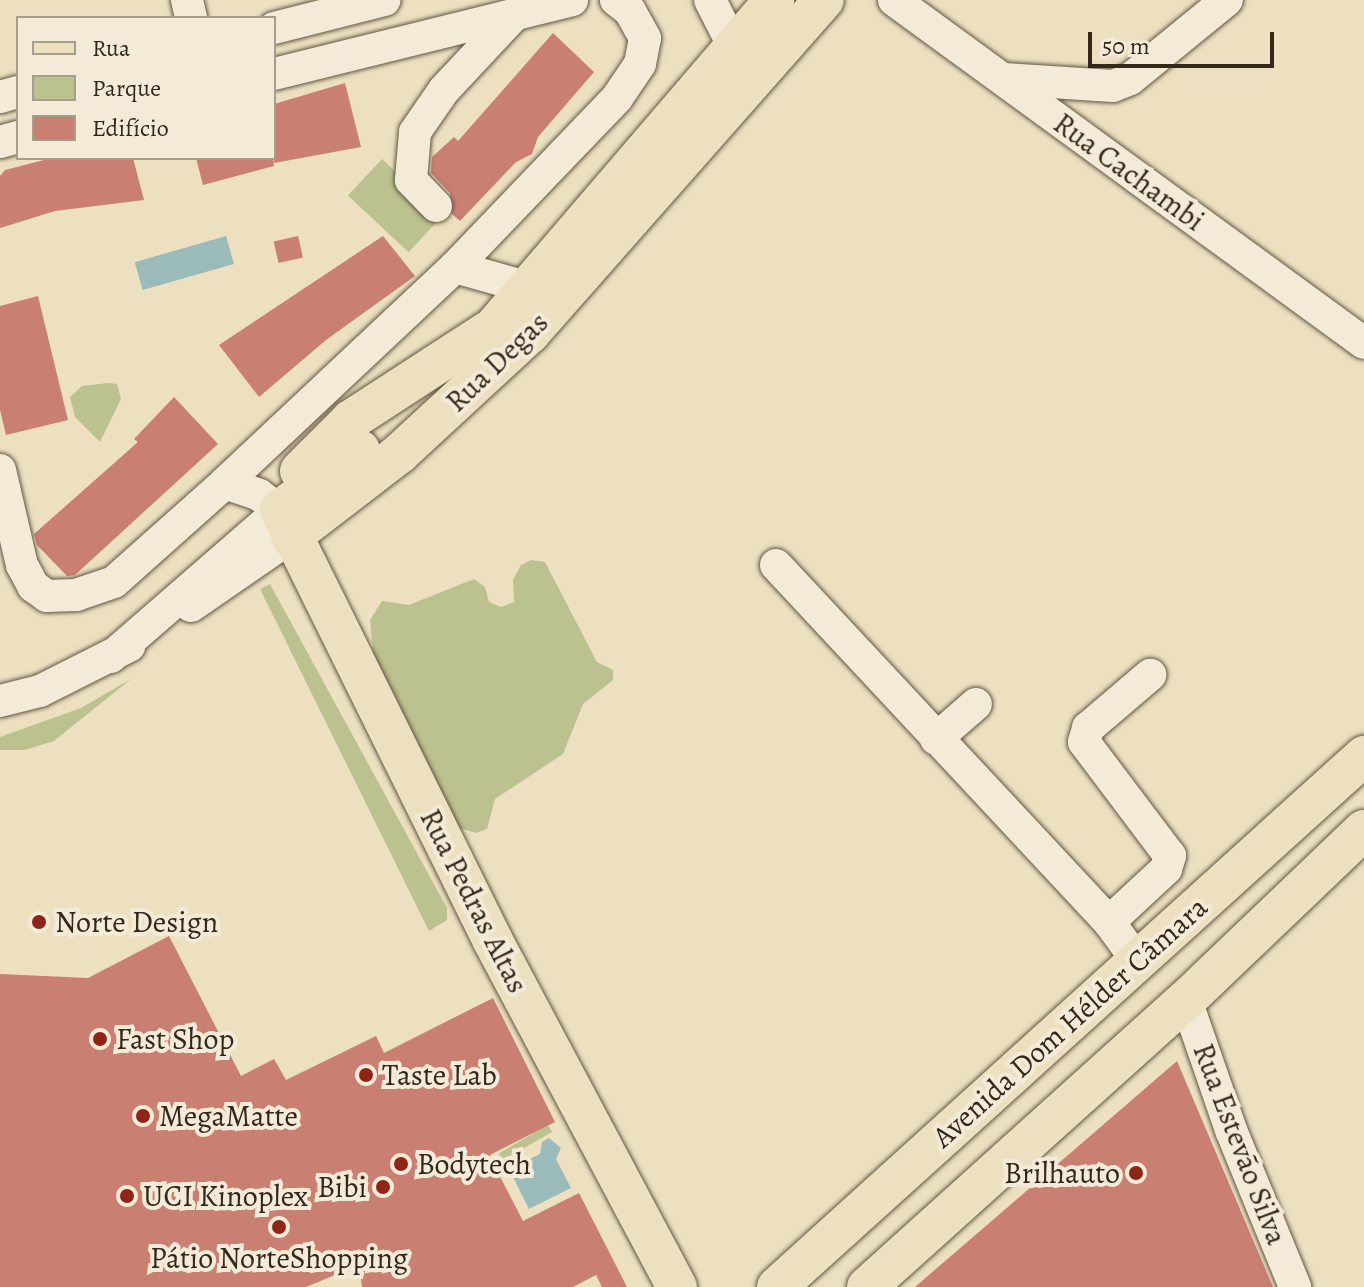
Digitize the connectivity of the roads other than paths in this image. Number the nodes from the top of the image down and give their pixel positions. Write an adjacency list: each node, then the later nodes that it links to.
1 (385, 0): 10 (street)
2 (572, 0): 9 (street)
3 (616, 0): 15 (street)
4 (710, 0): 11 (street)
5 (774, 0): 11 (main road, Rua Degas)
6 (824, 0): 20 (main road, Rua Degas)
7 (894, 0): 13 (street, Rua Cachambi)
8 (1227, 0): 13 (street)
9 (515, 14): 12 (street); 14 (street)
10 (276, 27)
11 (734, 47): 16 (main road, Rua Degas)
12 (276, 74)
13 (1001, 78): 17 (street, Rua Cachambi)
14 (436, 206)
15 (455, 267): 16 (street); 19 (street)
16 (529, 288): 20 (main road, Rua Degas)
17 (1364, 343)
18 (0, 470): 19 (street)
19 (225, 483): 20 (street)
20 (286, 524): 23 (street, Rua Degas); 33 (main road, Rua Pedras Altas)
21 (776, 565): 25 (street)
22 (1150, 675): 28 (street)
23 (0, 701)
24 (976, 704): 25 (street)
25 (936, 739): 30 (street)
26 (1364, 756): 29 (main road, Avenida Dom Hélder Câmara)
27 (1364, 830): 32 (main road, Avenida Dom Hélder Câmara)
28 (1162, 873): 29 (street); 30 (street)
29 (1196, 910): 31 (main road, Avenida Dom Hélder Câmara)
30 (1109, 922): 31 (street)
31 (1136, 959): 34 (main road, Avenida Dom Hélder Câmara)
32 (1186, 1000): 35 (main road, Avenida Dom Hélder Câmara); 36 (street, Rua Estevão Silva)
33 (677, 1287)
34 (777, 1287)
35 (867, 1287)
36 (1295, 1287)

